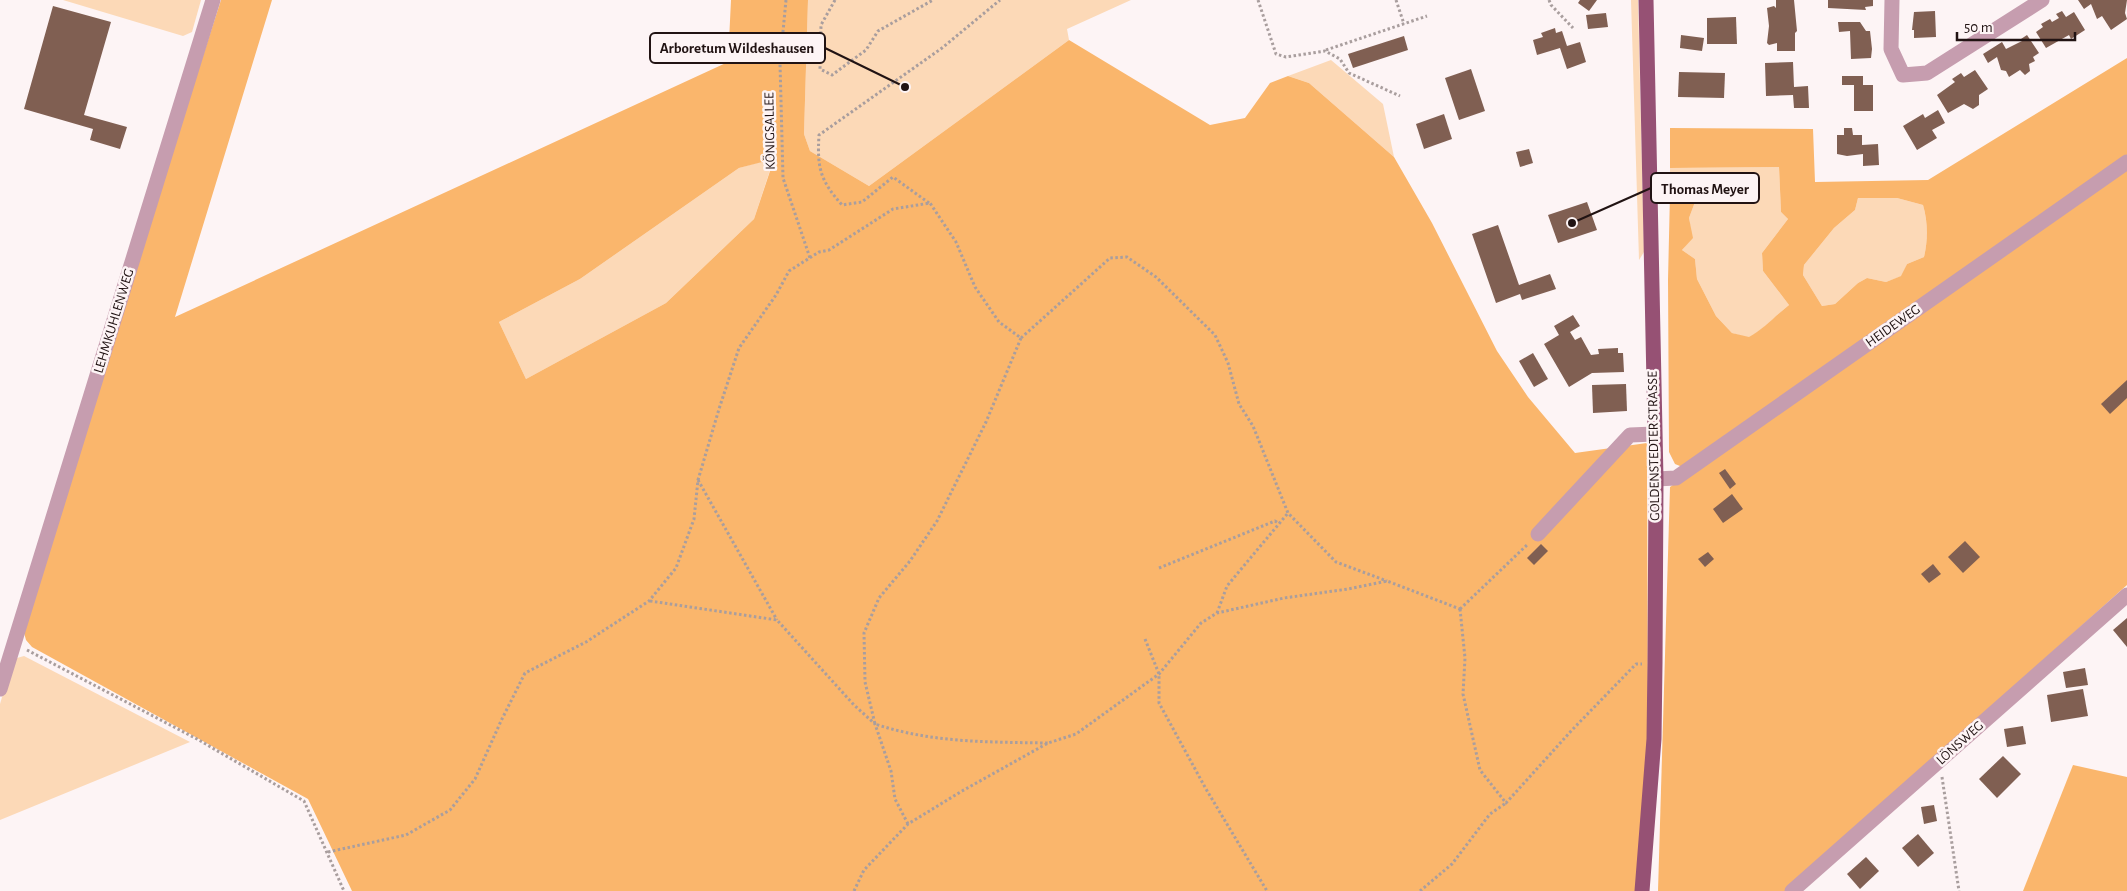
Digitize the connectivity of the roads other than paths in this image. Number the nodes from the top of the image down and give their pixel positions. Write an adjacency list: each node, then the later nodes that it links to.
1 (213, 0): 10 (street, LEHMKUHLENWEG)
2 (1646, 0): 6 (main road, GOLDENSTEDTER STRASSE)
3 (1892, 0): 4 (street)
4 (2042, 0)
5 (2127, 162): 7 (street, HEIDEWEG)
6 (1654, 434): 7 (main road, GOLDENSTEDTER STRASSE); 8 (street)
7 (1656, 479): 11 (main road, GOLDENSTEDTER STRASSE)
8 (1538, 534)
9 (2127, 595): 12 (street, LÖNSWEG)
10 (0, 689)
11 (1642, 891)
12 (1792, 891)

